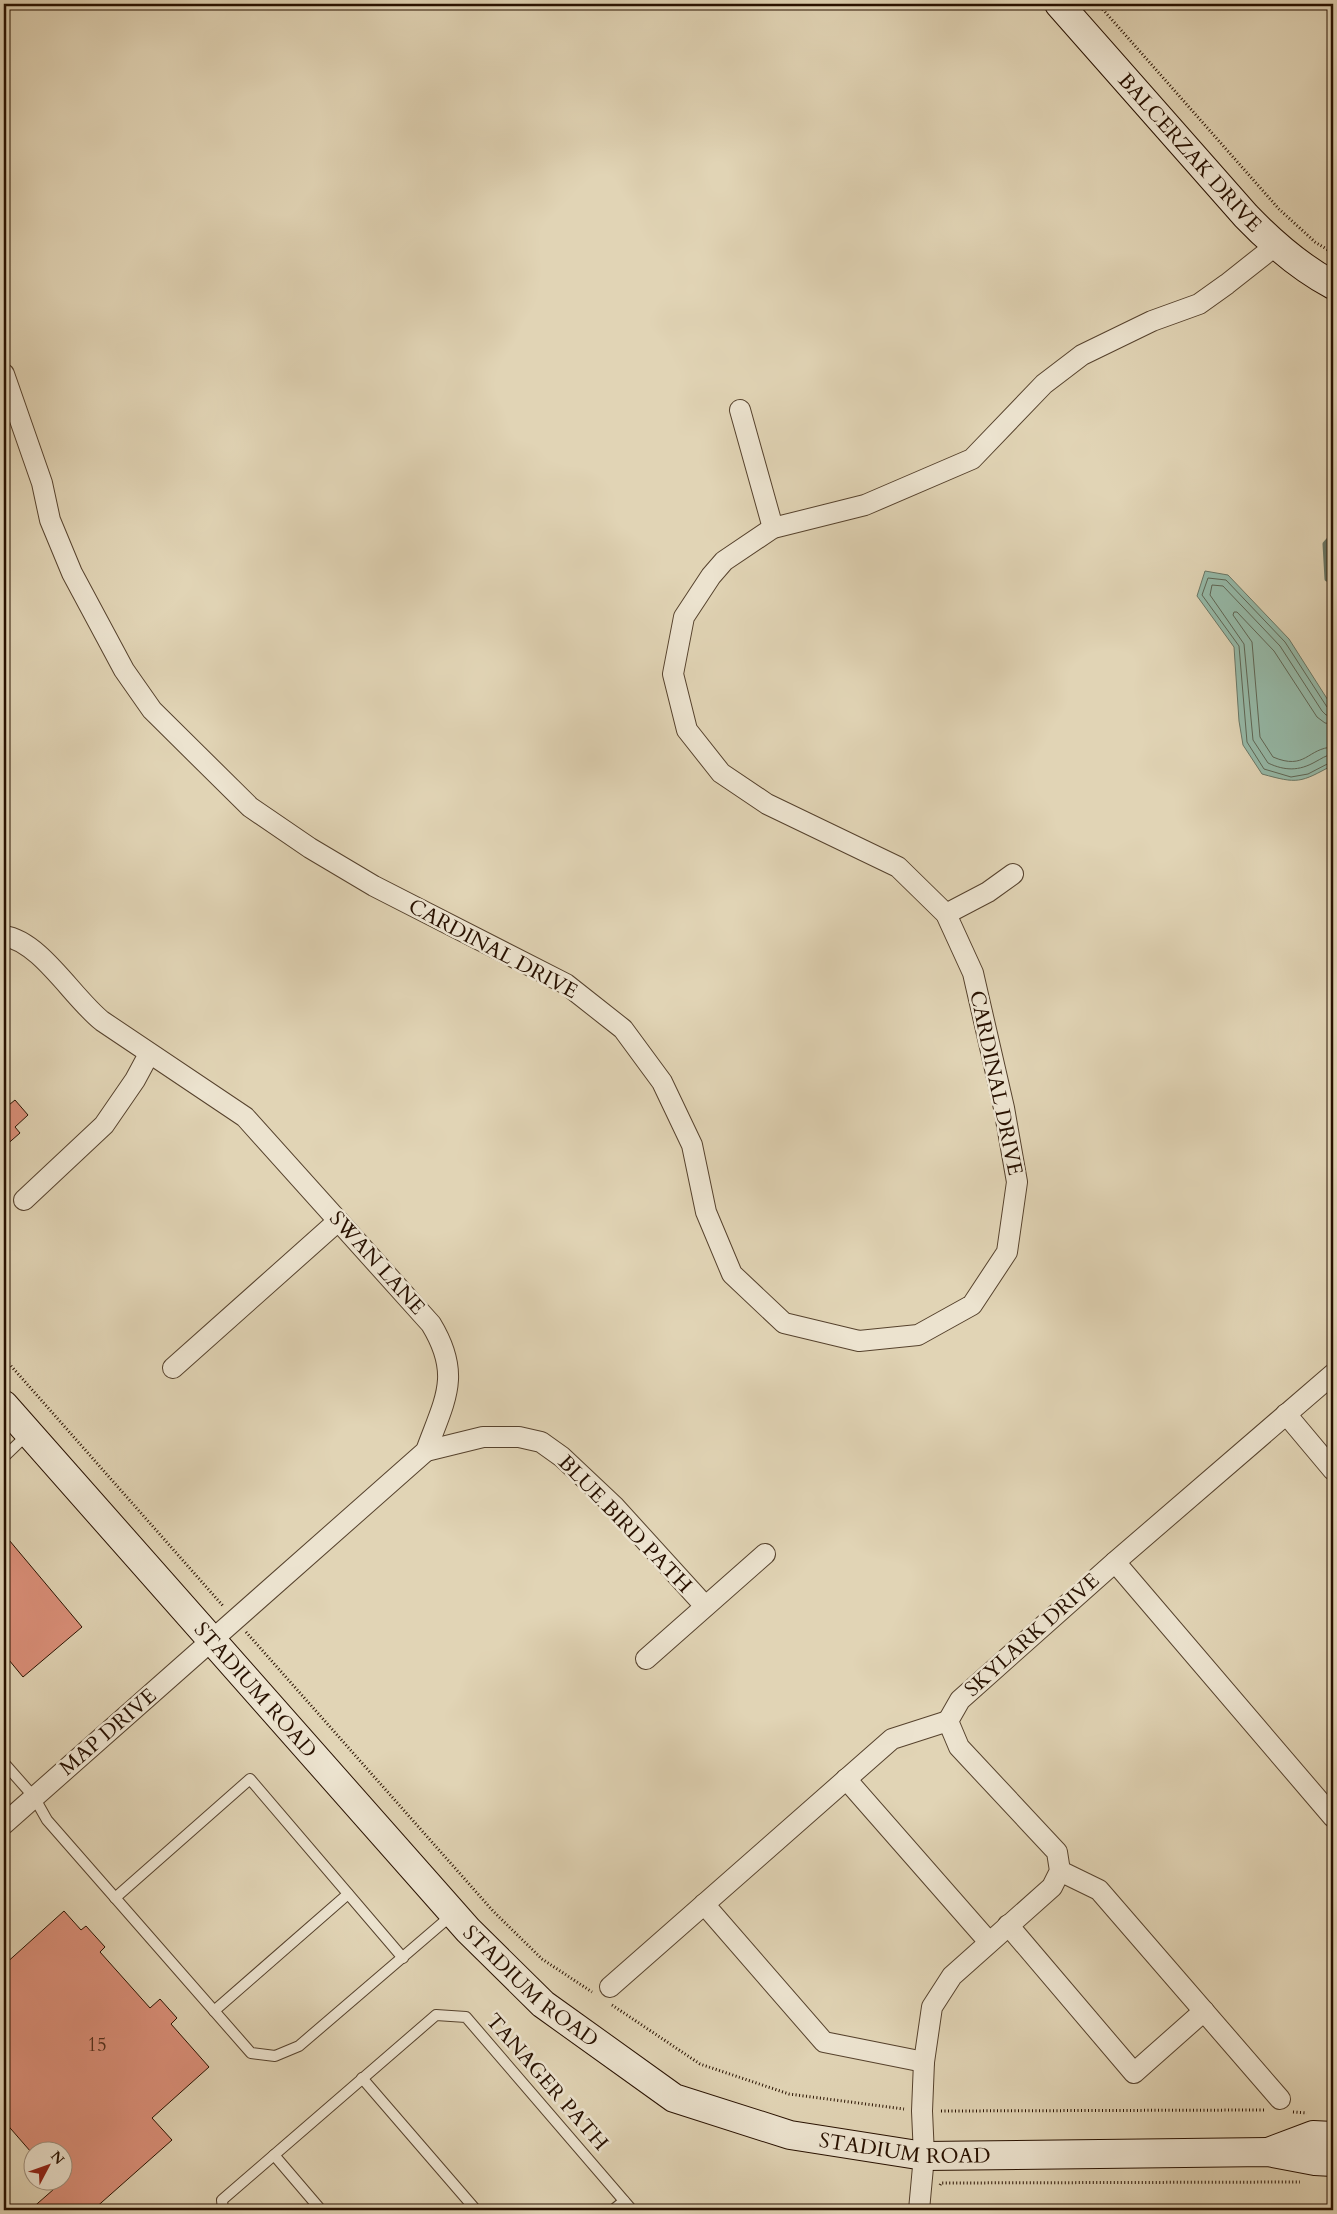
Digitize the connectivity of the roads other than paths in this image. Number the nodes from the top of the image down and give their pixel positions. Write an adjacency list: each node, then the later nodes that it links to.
1 (1059, 4): 2 (street, BALCERZAK DRIVE)
2 (1275, 246): 3 (street, BALCERZAK DRIVE); 6 (street, CARDINAL DRIVE)
3 (1333, 285)
4 (4, 374): 8 (street, CARDINAL DRIVE)
5 (740, 410): 6 (street)
6 (773, 528): 8 (street, CARDINAL DRIVE)
7 (1013, 874): 8 (street)
8 (946, 914)
9 (4, 936): 10 (street, SWAN LANE)
10 (149, 1054): 11 (street); 12 (street, SWAN LANE)
11 (24, 1200)
12 (338, 1221): 13 (street); 18 (street, SWAN LANE)
13 (173, 1368)
14 (1333, 1374): 16 (street, SKYLARK DRIVE)
15 (4, 1405): 17 (street, STADIUM ROAD)
16 (1286, 1414): 20 (street); 22 (street, SKYLARK DRIVE)
17 (29, 1434): 19 (lane); 24 (street, STADIUM ROAD)
18 (426, 1451): 23 (street, BLUE BIRD PATH); 24 (street, SWAN LANE)
19 (4, 1456)
20 (1333, 1470)
21 (765, 1554): 23 (street, BLUE BIRD PATH)
22 (1115, 1562): 26 (street, SKYLARK DRIVE); 30 (street, SKYLARK DRIVE)
23 (705, 1606): 25 (street, BLUE BIRD PATH)
24 (213, 1641): 29 (street, MAP DRIVE); 36 (street, STADIUM ROAD)
25 (646, 1659)
26 (948, 1721): 28 (street); 32 (street)
27 (4, 1763): 29 (lane)
28 (846, 1779): 35 (street); 38 (street)
29 (34, 1797): 31 (street, MAP DRIVE); 34 (lane)
30 (1333, 1817)
31 (4, 1824)
32 (1060, 1871): 37 (street); 42 (street)
33 (348, 1894): 34 (lane); 39 (lane); 41 (lane)
34 (115, 1898): 41 (lane)
35 (704, 1904): 40 (street); 43 (street)
36 (454, 1913): 39 (lane); 49 (street, STADIUM ROAD)
37 (1008, 1925): 38 (street); 42 (street)
38 (989, 1942): 43 (street)
39 (403, 1958): 41 (lane)
40 (606, 1996)
41 (214, 2011)
42 (1204, 2012): 45 (street)
43 (924, 2062): 49 (street)
44 (362, 2078): 48 (lane, TANAGER PATH); 51 (lane, TANAGER PATH); 54 (lane)
45 (1279, 2107)
46 (1333, 2136): 47 (street, STADIUM ROAD)
47 (1268, 2152): 49 (street, STADIUM ROAD); 50 (street, STADIUM ROAD)
48 (274, 2155): 52 (lane, TANAGER PATH); 53 (lane)
49 (924, 2156): 57 (street)
50 (1333, 2162)
51 (624, 2201): 55 (lane); 56 (lane, TANAGER PATH)
52 (223, 2210)
53 (321, 2210)
54 (476, 2210)
55 (613, 2210)
56 (632, 2210)
57 (919, 2210)

